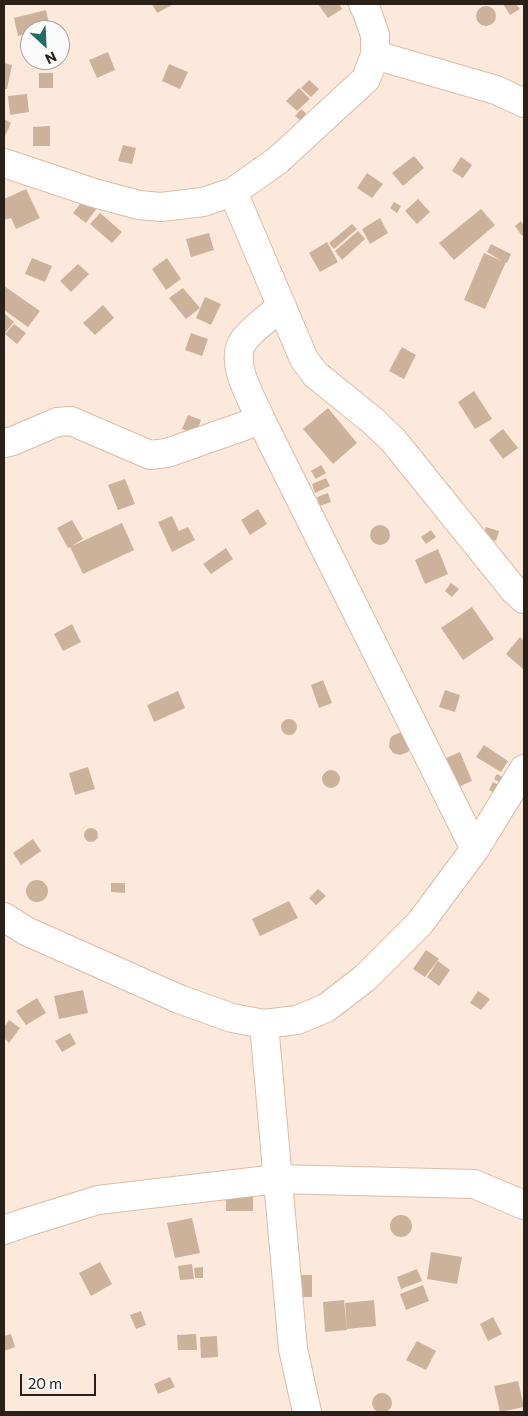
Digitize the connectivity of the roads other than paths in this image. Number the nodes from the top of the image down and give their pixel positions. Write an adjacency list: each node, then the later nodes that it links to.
1 (363, 4): 2 (street)
2 (375, 55): 3 (street); 5 (street)
3 (524, 103)
4 (4, 163): 5 (street)
5 (233, 192): 6 (street)
6 (282, 306): 7 (street); 9 (street)
7 (261, 420): 8 (street); 11 (street)
8 (4, 443)
9 (524, 599)
10 (521, 778): 11 (street)
11 (475, 849): 13 (street)
12 (4, 917): 13 (street)
13 (264, 1024): 14 (street)
14 (277, 1179): 15 (street); 16 (street); 17 (street)
15 (524, 1205)
16 (4, 1230)
17 (307, 1412)

